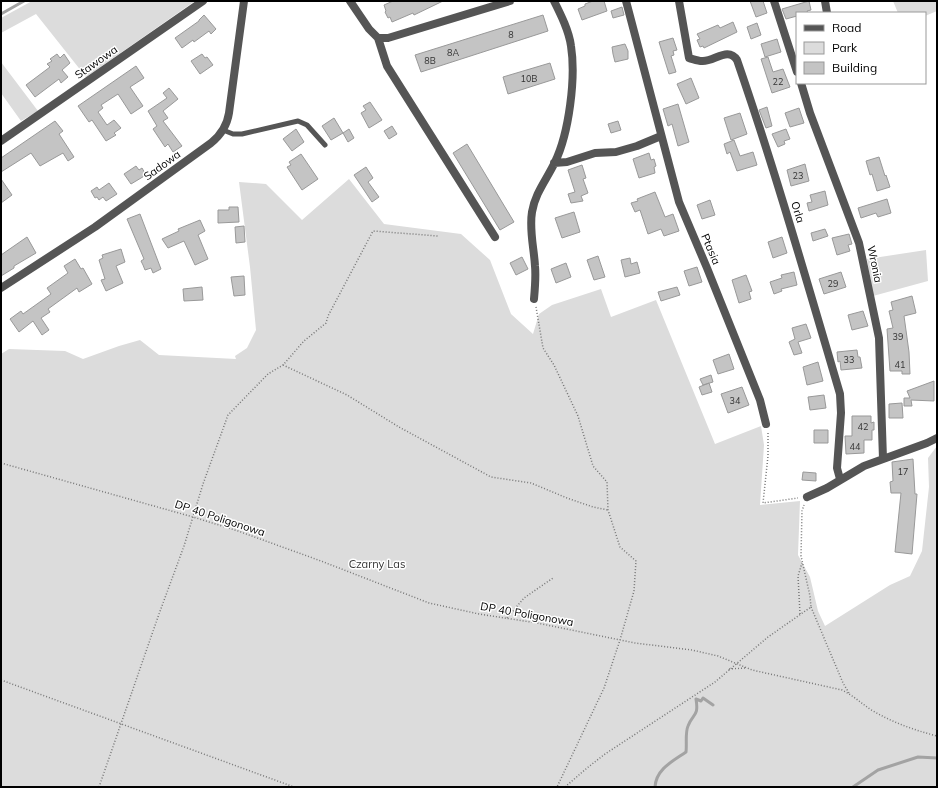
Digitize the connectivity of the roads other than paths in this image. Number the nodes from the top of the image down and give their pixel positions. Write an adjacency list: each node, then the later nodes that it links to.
1 (203, 1): 16 (street, Stawowa)
2 (244, 1): 14 (street)
3 (350, 1): 11 (street)
4 (510, 1): 11 (street)
5 (554, 1): 18 (street)
6 (626, 1): 15 (street, Ptasia)
7 (679, 1): 25 (street, Orla)
8 (774, 1): 12 (street)
9 (825, 1): 10 (street)
10 (827, 12)
11 (378, 38): 19 (street)
12 (796, 69)
13 (801, 84): 24 (street, Wronia)
14 (224, 130): 17 (lane); 20 (street, Sadowa)
15 (661, 136): 18 (street); 22 (street, Ptasia)
16 (1, 141)
17 (325, 145)
18 (554, 163): 21 (street)
19 (495, 237)
20 (1, 288)
21 (534, 299)
22 (766, 424)
23 (937, 438): 24 (street)
24 (883, 459): 25 (street)
25 (840, 480): 26 (street)
26 (807, 497)

